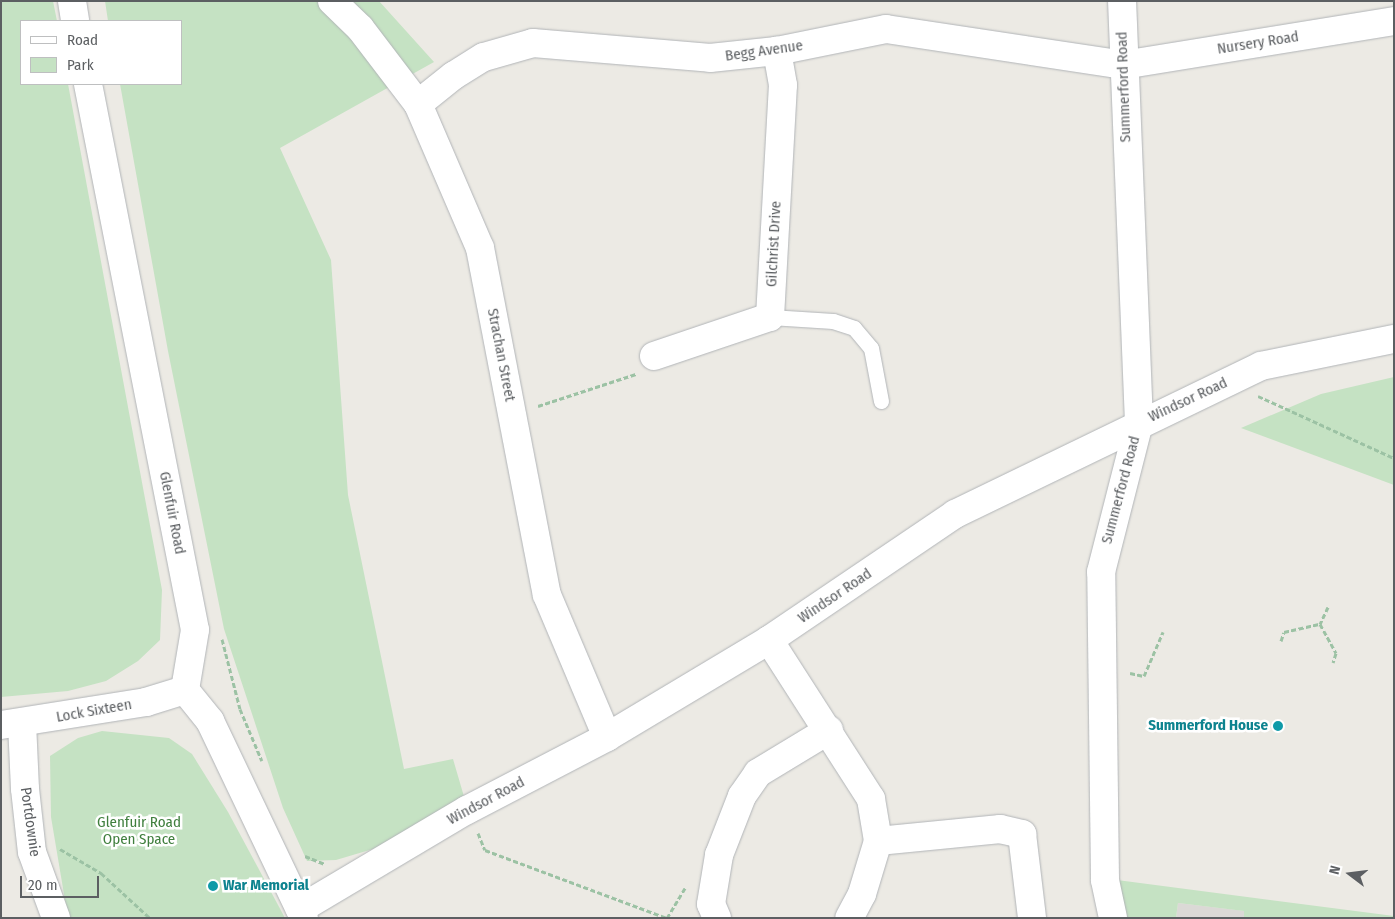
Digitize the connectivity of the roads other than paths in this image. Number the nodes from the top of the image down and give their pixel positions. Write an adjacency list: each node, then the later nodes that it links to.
1 (72, 1): 4 (street)
2 (332, 1): 9 (street, Strachan Street)
3 (1122, 1): 7 (street, Summerford Road)
4 (75, 20)
5 (1394, 21): 7 (street, Nursery Road)
6 (777, 51): 7 (street, Begg Avenue); 9 (street, Begg Avenue); 10 (street, Gilchrist Drive)
7 (1123, 65): 14 (street, Summerford Road)
8 (88, 85): 16 (street, Glenfuir Road)
9 (418, 104): 19 (street, Strachan Street)
10 (770, 317): 12 (street); 13 (lane)
11 (1394, 339): 14 (street, Windsor Road)
12 (654, 356)
13 (881, 400)
14 (1139, 422): 15 (street, Windsor Road); 26 (street, Summerford Road)
15 (769, 640): 18 (street); 19 (street, Windsor Road)
16 (185, 690): 17 (street, Lock Sixteen); 21 (street)
17 (12, 724): 22 (street, Portdownie)
18 (829, 730): 20 (street); 23 (street)
19 (607, 737): 21 (street, Windsor Road)
20 (878, 841): 24 (street); 25 (street)
21 (302, 913)
22 (56, 918)
23 (717, 918)
24 (849, 918)
25 (1032, 918)
26 (1113, 918)

